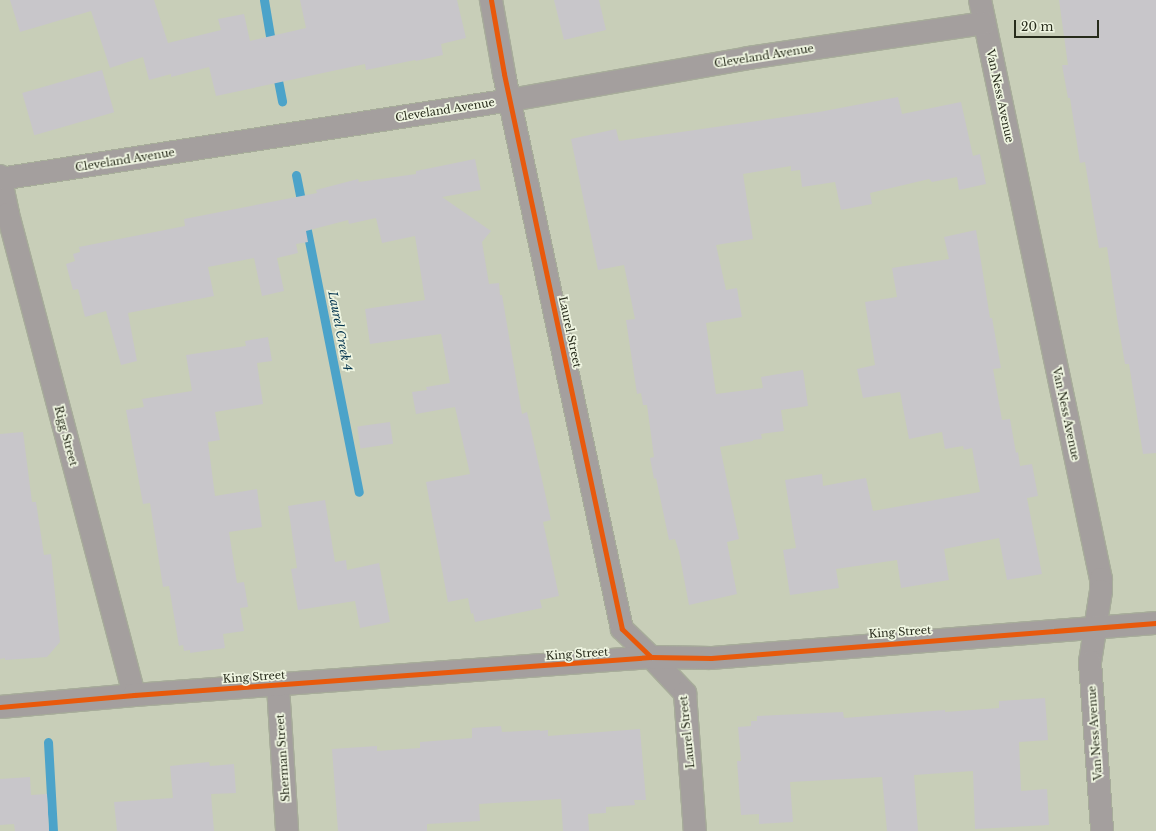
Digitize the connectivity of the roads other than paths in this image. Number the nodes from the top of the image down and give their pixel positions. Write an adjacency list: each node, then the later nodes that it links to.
1 (491, 0): 4 (street, Laurel Street)
2 (980, 0): 3 (street, Van Ness Avenue)
3 (984, 23): 4 (street, Cleveland Avenue); 7 (street, Van Ness Avenue)
4 (511, 100): 5 (street, Cleveland Avenue); 8 (street, Laurel Street)
5 (0, 178): 10 (street, Rigg Street)
6 (1156, 623): 7 (street, King Street)
7 (1096, 628): 8 (street, King Street); 14 (street, Van Ness Avenue)
8 (651, 657): 9 (street, King Street); 13 (street, Laurel Street)
9 (278, 686): 10 (street, King Street); 12 (street, Sherman Street)
10 (134, 695): 11 (street, King Street)
11 (0, 707)
12 (287, 831)
13 (695, 831)
14 (1102, 831)

